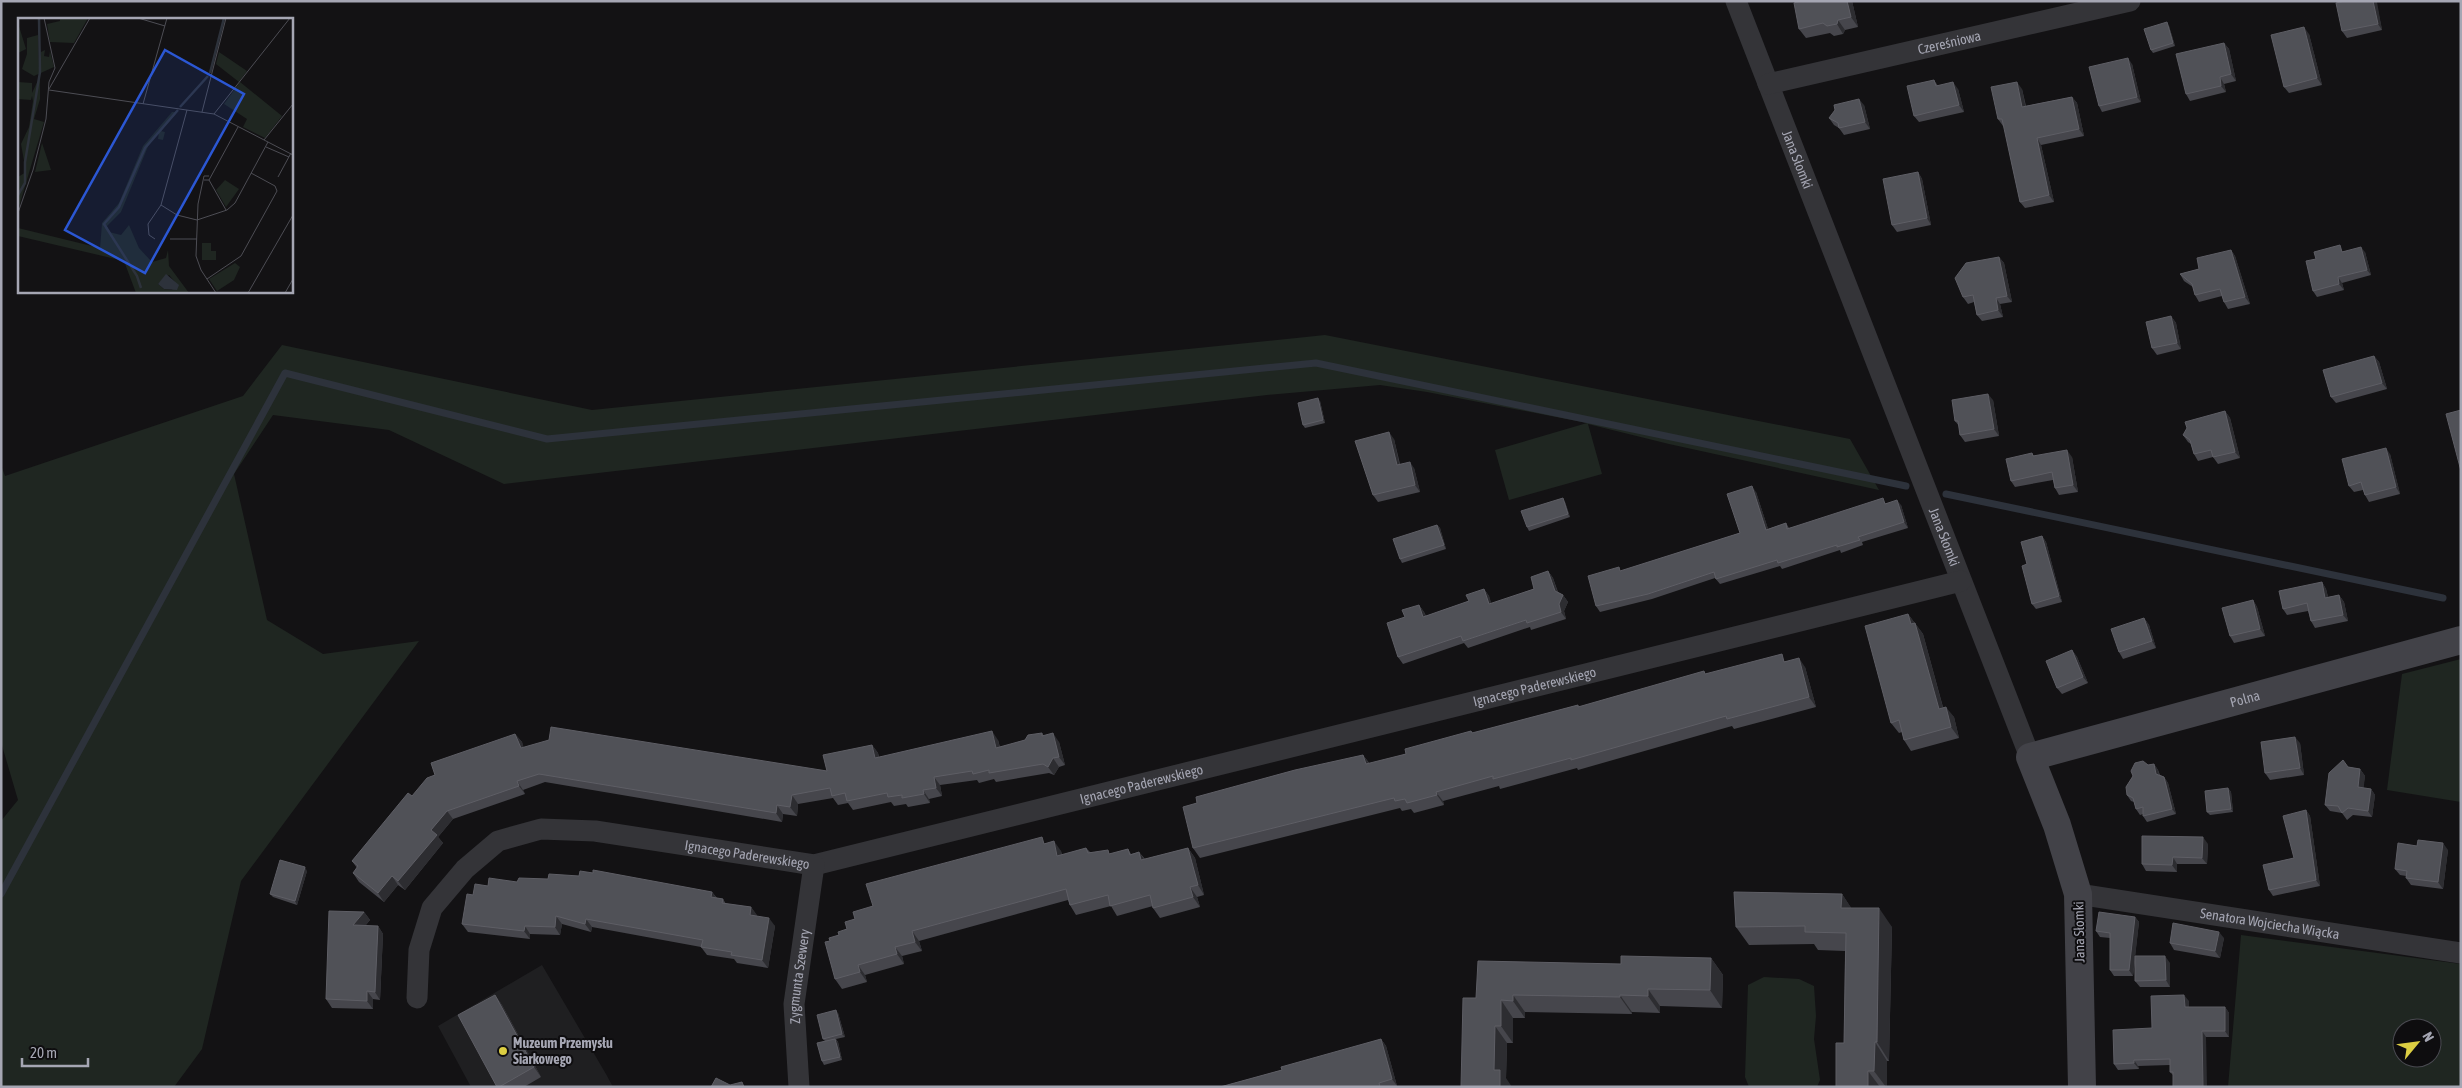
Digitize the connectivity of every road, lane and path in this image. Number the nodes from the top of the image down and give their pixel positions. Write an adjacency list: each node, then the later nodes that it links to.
1 (1736, 1): 3 (street, Jana Słomki)
2 (2130, 1): 3 (street, Czereśniowa)
3 (1768, 84): 4 (street, Jana Słomki)
4 (1961, 581): 6 (street, Jana Słomki); 7 (street, Ignacego Paderewskiego)
5 (2461, 640): 6 (street, Polna)
6 (2030, 756): 8 (street, Jana Słomki)
7 (814, 866): 10 (street, Ignacego Paderewskiego); 11 (street, Zygmunta Szewery)
8 (2078, 894): 9 (street, Senatora Wojciecha Wiącka); 12 (street, Jana Słomki)
9 (2461, 953)
10 (417, 998)
11 (799, 1087)
12 (2082, 1087)

